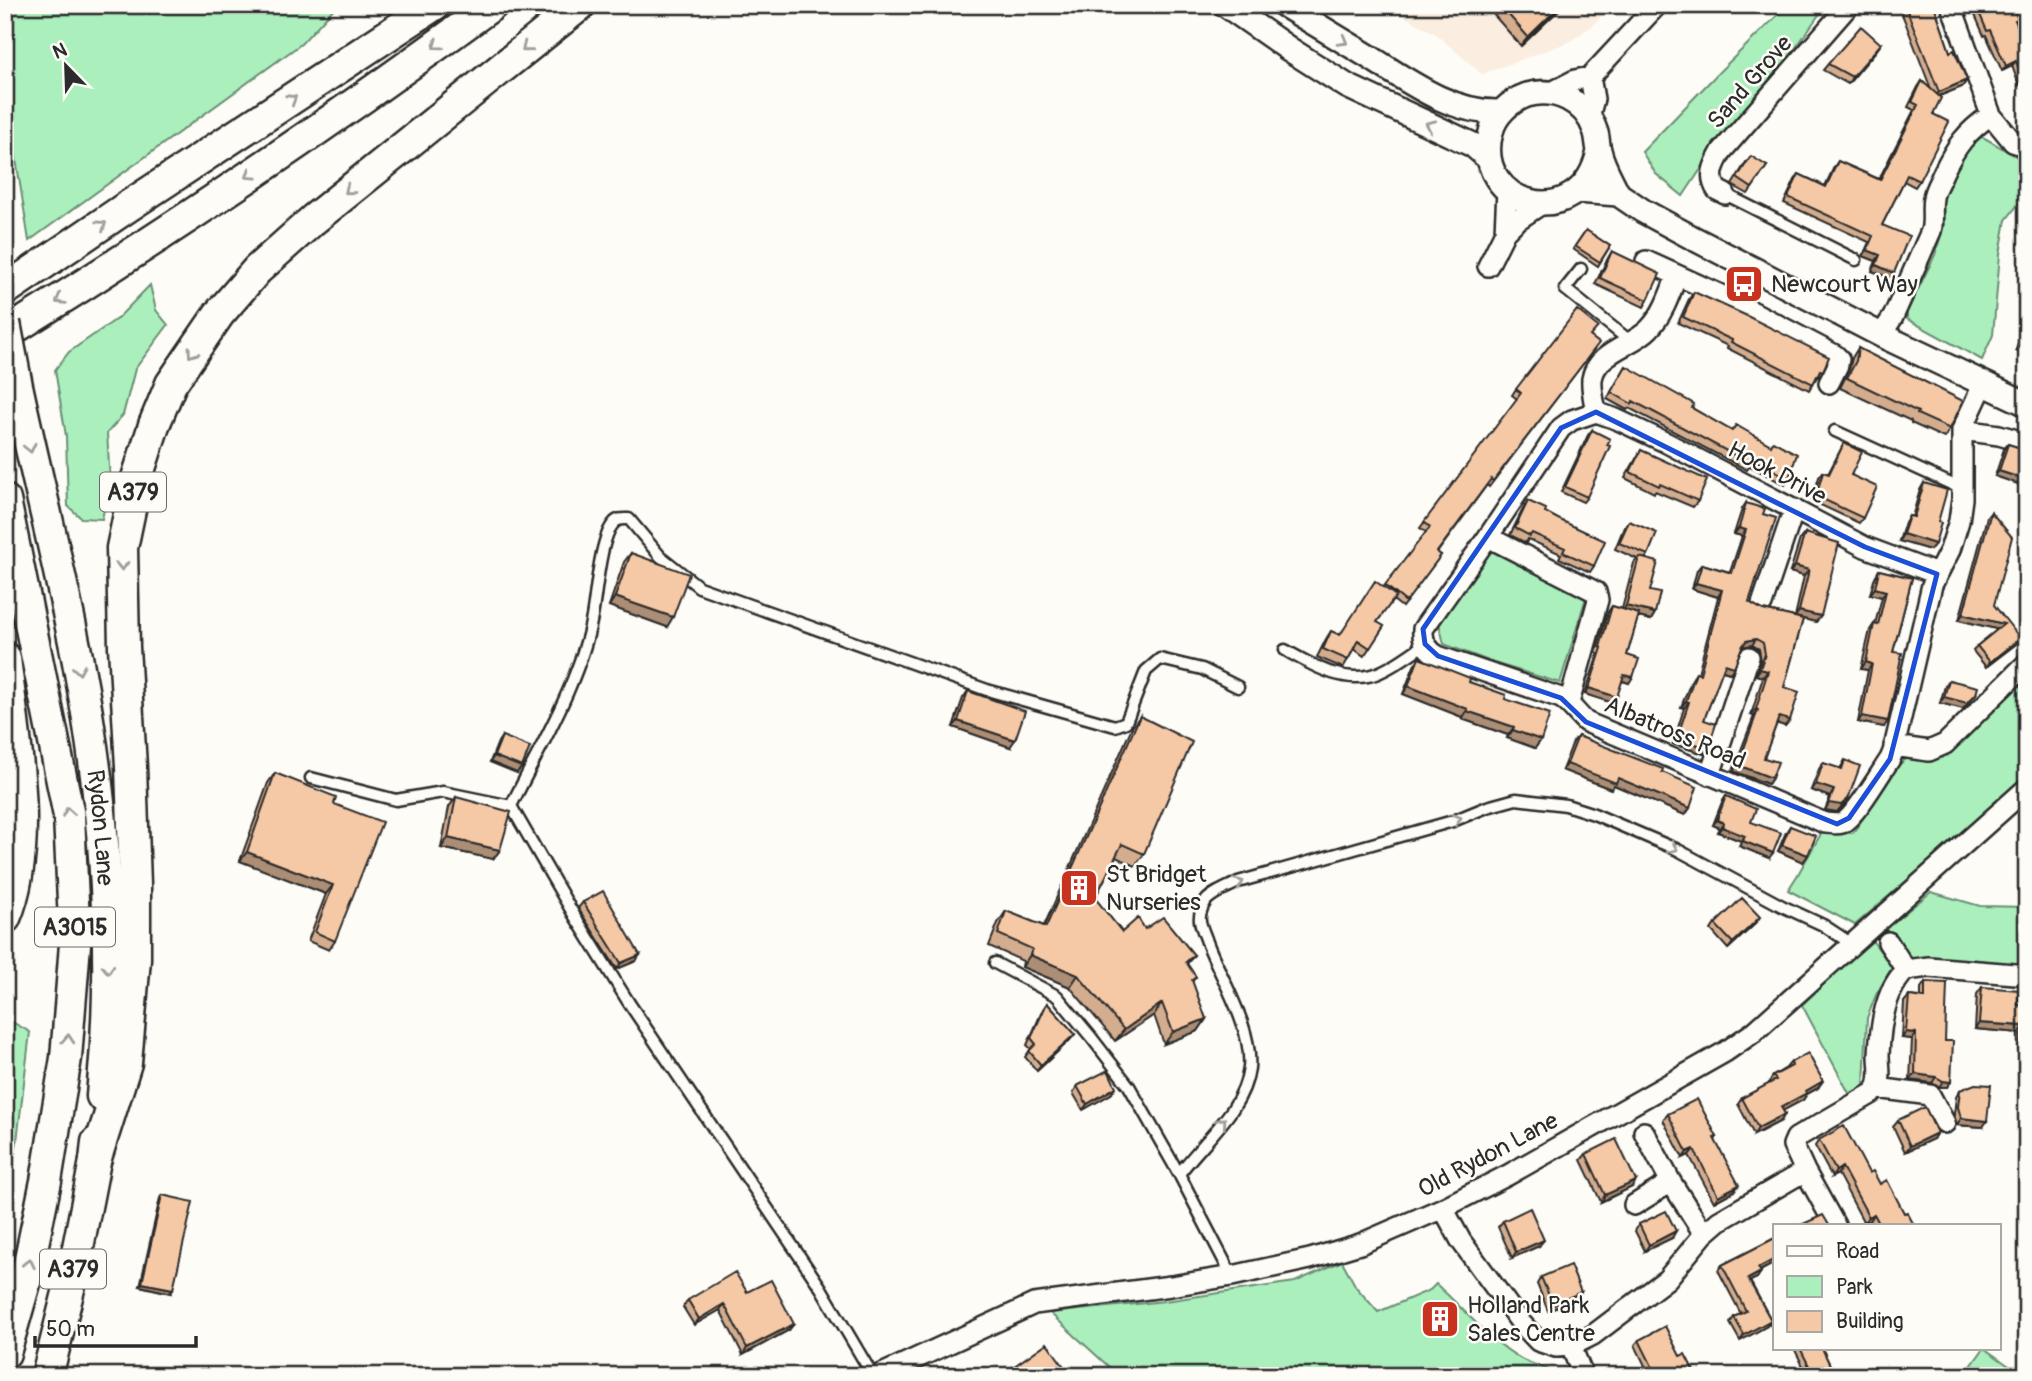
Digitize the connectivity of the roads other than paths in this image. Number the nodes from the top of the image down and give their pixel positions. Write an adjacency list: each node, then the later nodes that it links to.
1 (434, 5): 28 (main road, one-way to 1)
2 (492, 5): 30 (main road, one-way to 30)
3 (580, 5): 67 (main road, A379, one-way to 67)
4 (1226, 5): 16 (street, one-way to 4)
5 (1284, 5): 11 (street, one-way to 11)
6 (1657, 5): 9 (street)
7 (1849, 5): 20 (street, Sand Grove)
8 (1951, 5): 12 (street)
9 (1590, 77): 10 (street); 13 (street)
10 (1552, 92): 11 (street); 13 (street)
11 (1501, 112): 16 (street)
12 (1991, 115): 14 (street); 31 (street)
13 (1589, 117): 15 (street)
14 (2027, 147)
15 (1599, 150): 18 (street); 19 (street)
16 (1489, 159): 17 (street)
17 (1507, 190): 21 (street); 22 (street)
18 (1577, 191): 19 (street); 21 (street)
19 (1618, 194): 31 (street)
20 (1725, 194): 23 (lane)
21 (1543, 203): 22 (street)
22 (1505, 232): 25 (street)
23 (1856, 260)
24 (1646, 261): 27 (street)
25 (1488, 266)
26 (1581, 269): 32 (lane)
27 (1677, 275): 32 (street); 33 (street)
28 (5, 290)
29 (5, 323): 67 (main road, Rydon Lane / A3015, one-way to 67, bridge)
30 (5, 334)
31 (1881, 335): 34 (street)
32 (1631, 342): 36 (street)
33 (1829, 383)
34 (1983, 385): 35 (street); 37 (street, Albatross Road)
35 (2027, 404)
36 (1596, 412): 42 (street, Hook Drive); 43 (street)
37 (1962, 430): 39 (street); 40 (street, Albatross Road)
38 (1835, 431): 40 (lane)
39 (2027, 443)
40 (1962, 489): 44 (street, Albatross Road)
41 (5, 500): 77 (main road, Rydon Lane / A3015, one-way to 41)
42 (1794, 509): 44 (street, Hook Drive); 45 (street)
43 (1488, 537): 46 (street); 52 (street)
44 (1937, 573): 53 (street, Albatross Road)
45 (1762, 604)
46 (1424, 637): 47 (lane); 52 (street, Albatross Road)
47 (1284, 650)
48 (1749, 657): 54 (street)
49 (5, 658): 58 (main road)
50 (2027, 663): 53 (street)
51 (1238, 687): 57 (lane)
52 (1569, 703): 54 (street, Albatross Road)
53 (1894, 746): 54 (street, Albatross Road)
54 (1710, 775)
55 (311, 778): 57 (lane)
56 (2027, 788): 60 (street, Old Rydon Lane)
57 (511, 806): 79 (lane)
58 (5, 918)
59 (1888, 942): 62 (street)
60 (1853, 945): 69 (lane, one-way to 60); 72 (street, Old Rydon Lane)
61 (995, 963): 69 (lane)
62 (1906, 970): 63 (street); 64 (street)
63 (2027, 975)
64 (1877, 1088): 65 (street); 68 (street)
65 (1945, 1123)
66 (1644, 1132): 70 (street)
67 (96, 1161): 78 (main road, Rydon Lane / A379)
68 (1805, 1171): 73 (street); 74 (street)
69 (1179, 1174): 75 (lane)
70 (1671, 1182): 71 (street); 74 (street)
71 (1634, 1205)
72 (1443, 1208): 75 (street, Old Rydon Lane); 76 (street)
73 (1834, 1224)
74 (1704, 1234): 76 (street)
75 (1232, 1276): 79 (street, Old Rydon Lane)
76 (1571, 1346): 80 (street)
77 (5, 1353)
78 (47, 1376)
79 (875, 1376)
80 (1583, 1376)

